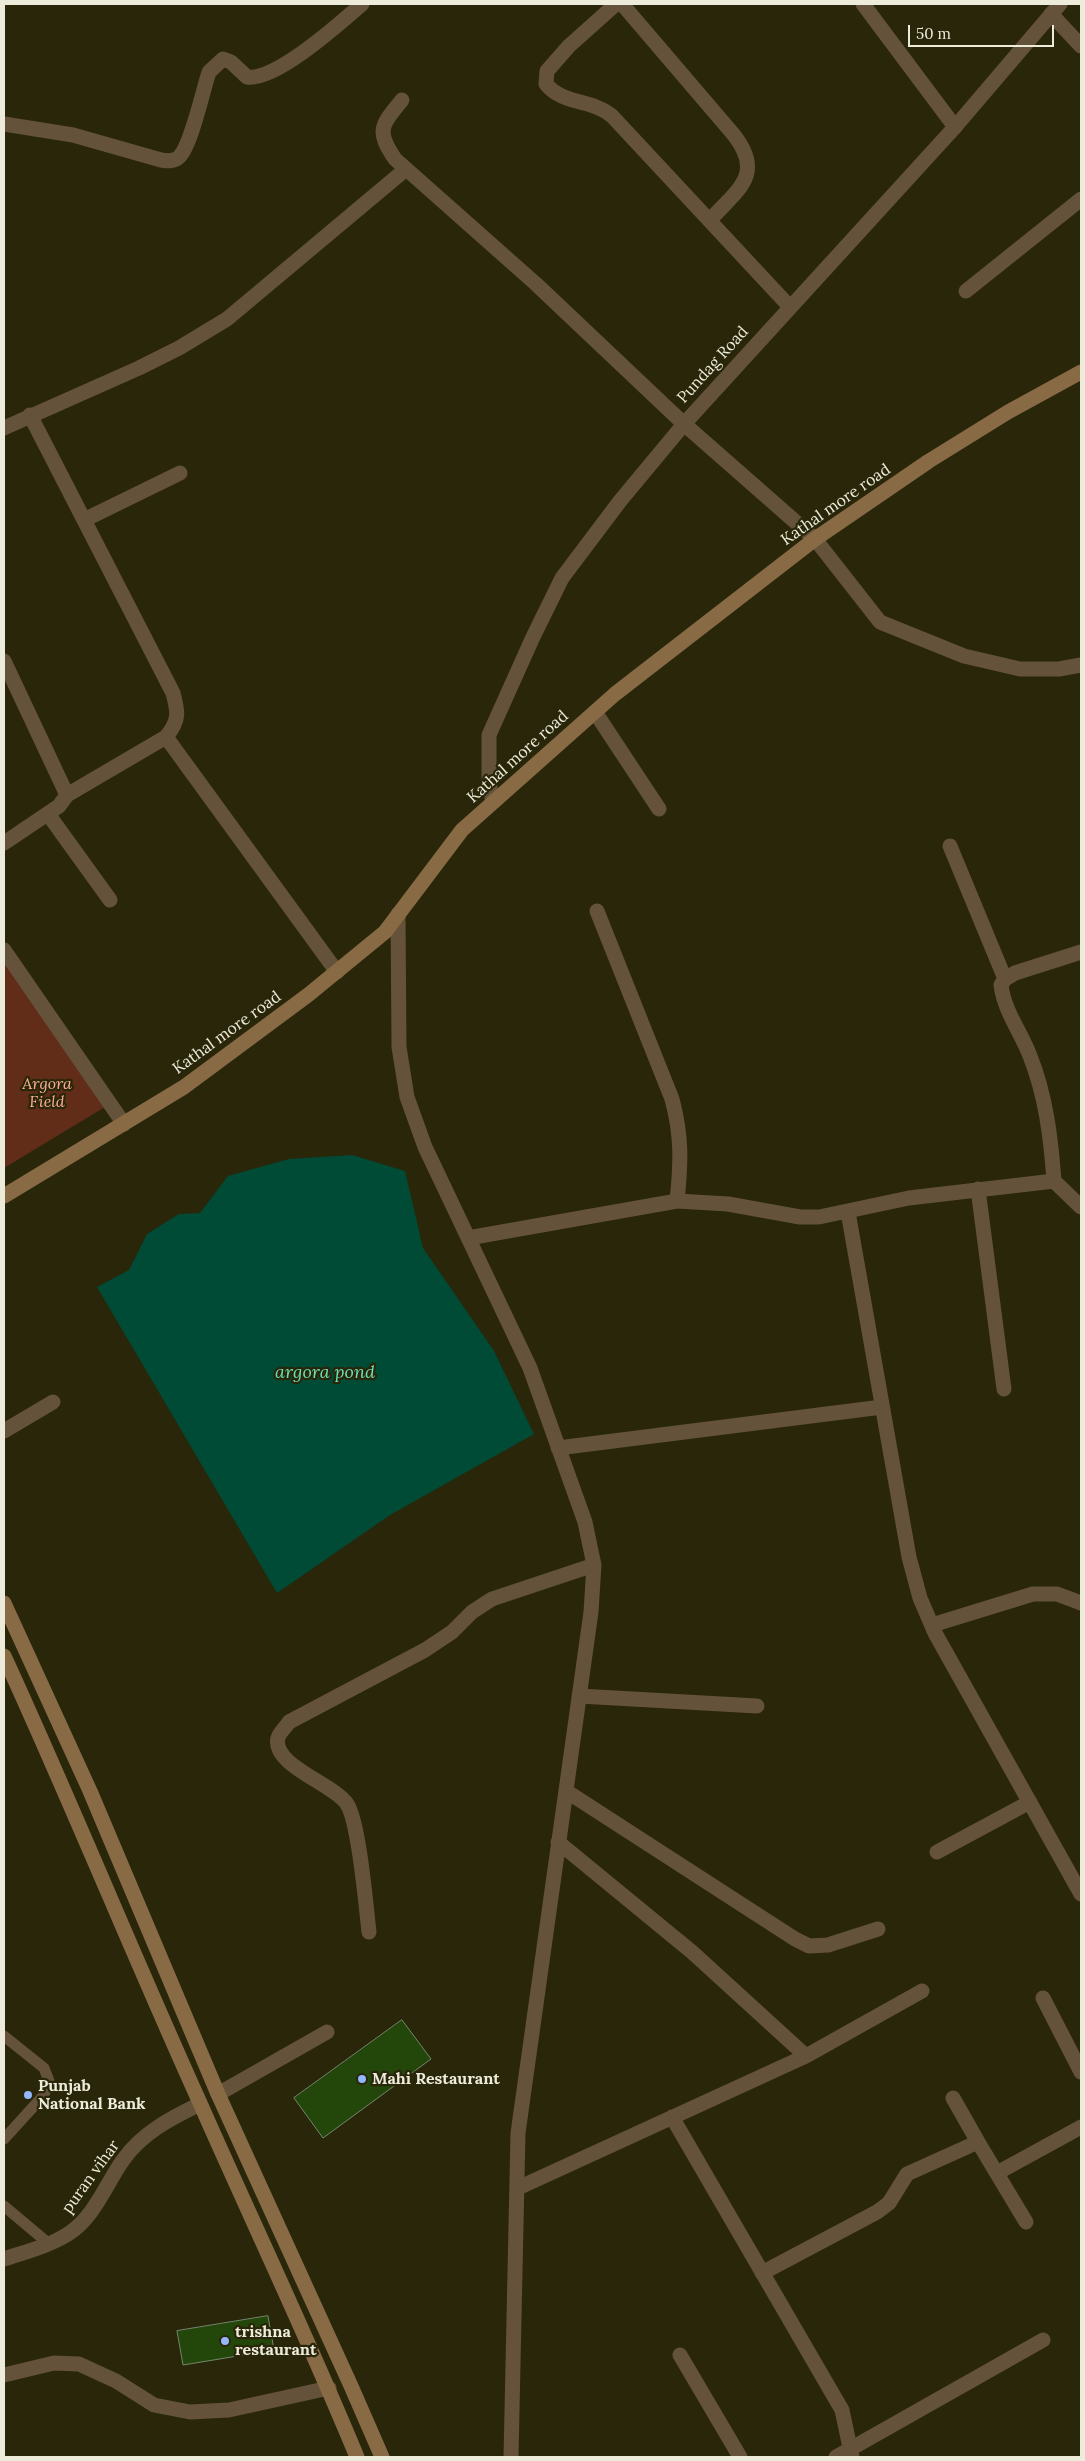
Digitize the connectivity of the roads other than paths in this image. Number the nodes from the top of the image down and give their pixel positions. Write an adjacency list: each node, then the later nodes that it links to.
1 (362, 4): 8 (street)
2 (622, 4): 12 (street)
3 (862, 4): 9 (street)
4 (605, 7): 12 (street)
5 (1055, 9): 6 (street); 9 (street, Pundag Road)
6 (1081, 46)
7 (402, 100): 10 (street)
8 (4, 124)
9 (955, 127): 14 (street, Pundag Road)
10 (406, 169): 16 (street); 17 (street)
11 (1081, 199): 13 (street)
12 (710, 220): 14 (street)
13 (966, 291)
14 (790, 307): 17 (street, Pundag Road)
15 (1081, 372): 21 (main road, Kathal more road)
16 (30, 415): 18 (street); 20 (street)
17 (684, 424): 21 (street); 27 (street, Pundag Road)
18 (4, 428)
19 (180, 473): 20 (street)
20 (84, 520): 25 (street)
21 (814, 539): 23 (street); 24 (main road, Kathal more road)
22 (4, 661): 26 (street)
23 (1081, 665)
24 (595, 712): 27 (main road, Kathal more road); 28 (street)
25 (166, 737): 26 (street); 37 (street)
26 (67, 795): 29 (street)
27 (493, 802): 34 (main road, Kathal more road)
28 (659, 809)
29 (48, 814): 30 (street); 32 (street)
30 (4, 843)
31 (950, 846): 38 (street)
32 (110, 900)
33 (597, 911): 43 (street)
34 (398, 914): 37 (main road, Kathal more road); 46 (street)
35 (4, 950): 39 (street)
36 (1081, 952): 38 (street)
37 (337, 972): 39 (main road, Kathal more road)
38 (1005, 979): 40 (street)
39 (124, 1124): 42 (main road, Kathal more road)
40 (1054, 1181): 41 (street); 44 (street)
41 (978, 1189): 45 (street); 47 (street)
42 (4, 1196)
43 (677, 1200): 45 (street); 46 (street)
44 (1081, 1207)
45 (848, 1212): 49 (street)
46 (468, 1238): 51 (street)
47 (1004, 1389)
48 (53, 1402): 50 (street)
49 (882, 1407): 51 (street); 55 (street)
50 (4, 1431)
51 (558, 1448): 52 (street)
52 (594, 1565): 57 (street); 65 (street)
53 (4, 1603): 72 (main road)
54 (1081, 1603): 55 (street)
55 (932, 1625): 60 (street)
56 (4, 1656): 74 (main road)
57 (579, 1696): 58 (street); 59 (street)
58 (756, 1706)
59 (566, 1791): 61 (street); 64 (street)
60 (1030, 1802): 62 (street); 63 (street)
61 (558, 1842): 70 (street); 80 (street)
62 (937, 1852)
63 (1081, 1894)
64 (878, 1929)
65 (369, 1932)
66 (922, 1991): 70 (street)
67 (1042, 1998): 71 (street)
68 (327, 2032): 72 (street)
69 (4, 2036): 77 (lane)
70 (806, 2056): 75 (street)
71 (1081, 2072)
72 (218, 2094): 92 (main road)
73 (953, 2098): 78 (street)
74 (200, 2104): 83 (street, puran vihar); 89 (main road)
75 (672, 2117): 80 (street); 85 (street)
76 (1081, 2127): 79 (street)
77 (4, 2139)
78 (978, 2142): 79 (street); 85 (street)
79 (997, 2173): 82 (street)
80 (518, 2188): 93 (street)
81 (4, 2206): 83 (lane)
82 (1026, 2222)
83 (48, 2243): 84 (street, puran vihar)
84 (4, 2259)
85 (762, 2273): 90 (street)
86 (1043, 2340): 90 (street)
87 (680, 2355): 94 (street)
88 (4, 2375): 89 (street)
89 (329, 2388): 91 (main road)
90 (852, 2453): 95 (street)
91 (357, 2457)
92 (382, 2457)
93 (511, 2457)
94 (740, 2457)
95 (836, 2457)

